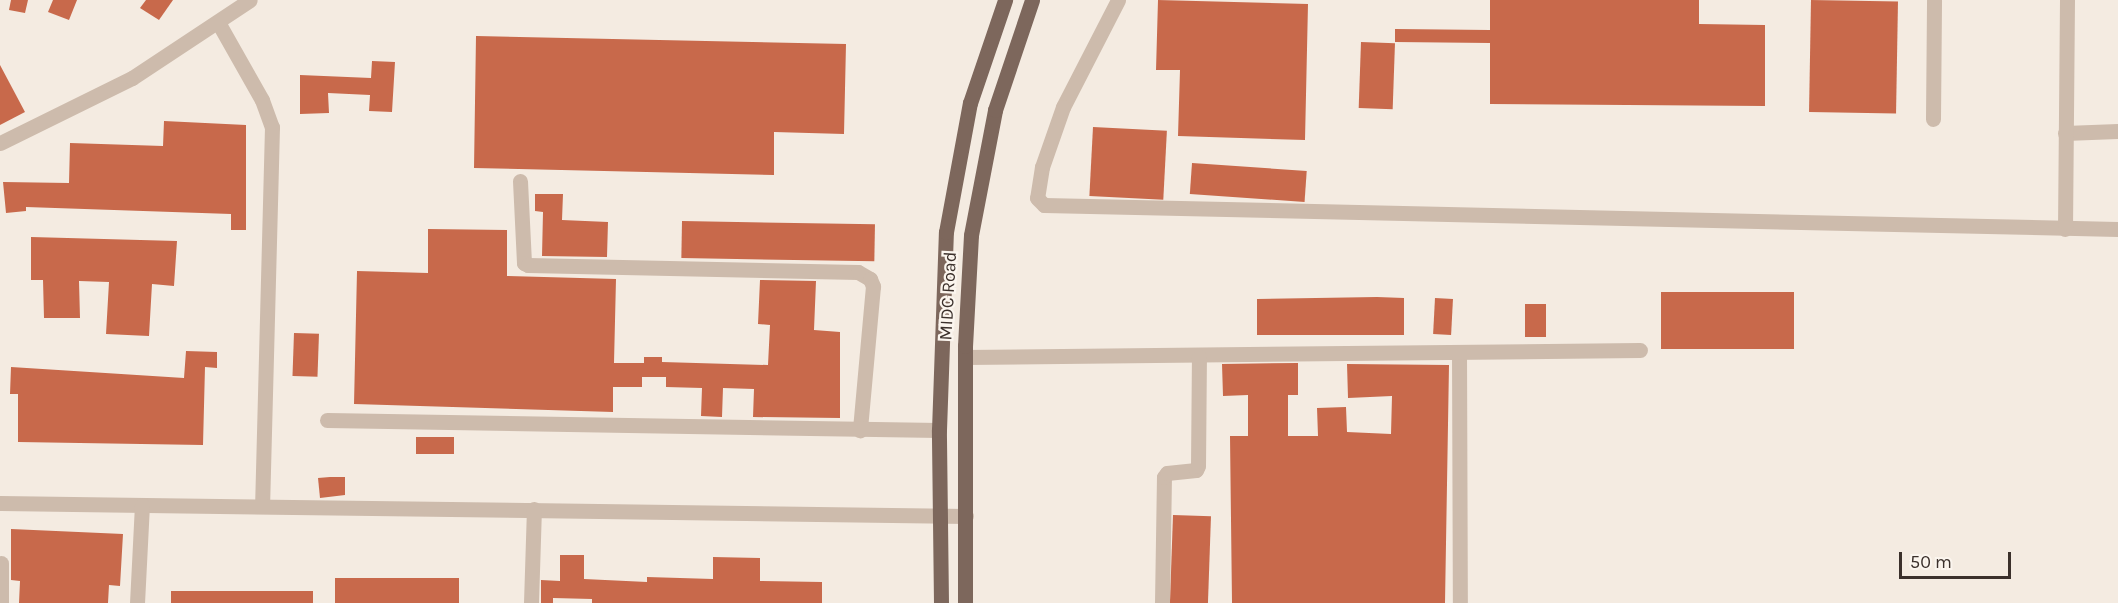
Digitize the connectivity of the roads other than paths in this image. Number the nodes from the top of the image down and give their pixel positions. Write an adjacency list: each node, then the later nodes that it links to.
1 (250, 0): 7 (street)
2 (1005, 0): 21 (main road, MIDC Road)
3 (1032, 0): 17 (main road, MIDC Road)
4 (1118, 0): 13 (street)
5 (1934, 0): 8 (street)
6 (2067, 0): 10 (street)
7 (219, 24): 11 (street); 24 (street)
8 (1933, 119)
9 (2118, 131): 10 (street)
10 (2065, 133): 13 (street)
11 (0, 144)
12 (520, 182): 20 (street)
13 (2065, 229): 14 (street)
14 (2118, 229)
15 (1640, 350): 16 (street)
16 (1459, 352): 18 (street); 35 (street)
17 (965, 357): 18 (street); 27 (main road, MIDC Road)
18 (1199, 357): 34 (street)
19 (327, 420): 20 (street)
20 (860, 430): 21 (street)
21 (939, 430): 26 (main road, MIDC Road)
22 (0, 503): 23 (street)
23 (142, 505): 24 (street); 30 (street)
24 (262, 506): 25 (street)
25 (534, 509): 26 (street); 31 (street)
26 (941, 516): 27 (street); 32 (main road, MIDC Road)
27 (966, 516): 33 (main road, MIDC Road)
28 (1, 563): 29 (street)
29 (0, 603)
30 (137, 603)
31 (531, 603)
32 (940, 603)
33 (965, 603)
34 (1162, 603)
35 (1460, 603)

